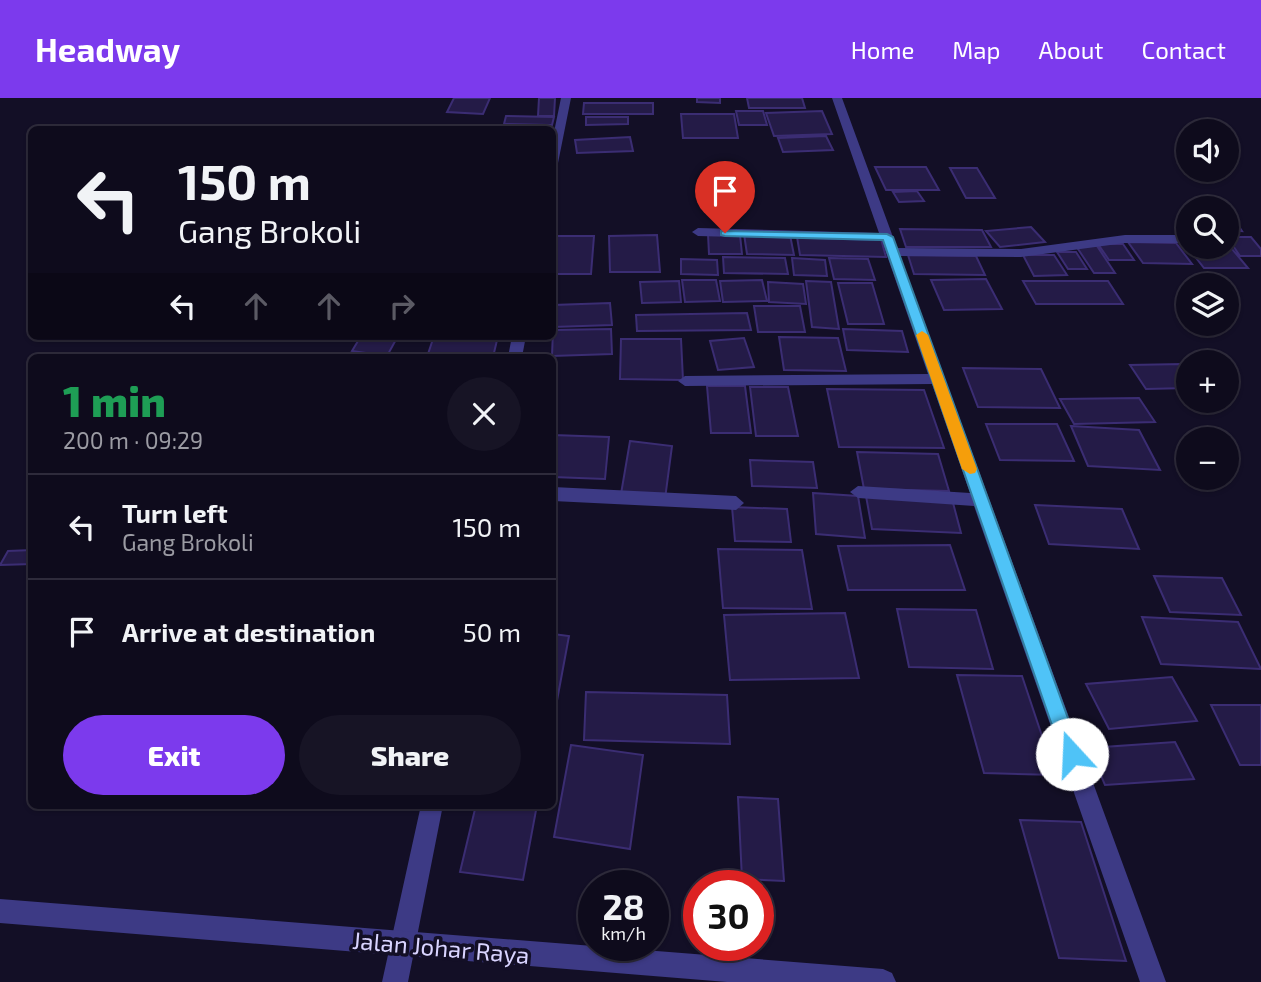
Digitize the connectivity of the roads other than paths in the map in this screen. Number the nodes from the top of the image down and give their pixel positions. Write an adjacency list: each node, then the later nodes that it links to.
1 (566, 98): 3 (street)
2 (838, 98): 6 (street)
3 (556, 148)
4 (698, 232): 6 (street)
5 (1176, 239): 6 (street)
6 (890, 245): 7 (street)
7 (938, 379): 8 (street); 11 (street)
8 (685, 381)
9 (858, 492): 11 (street)
10 (556, 494): 12 (street)
11 (981, 500): 18 (street)
12 (736, 503)
13 (431, 809): 15 (street)
14 (0, 911): 15 (street, Jalan Johar Raya)
15 (402, 944): 16 (street); 17 (street, Jalan Johar Raya)
16 (395, 982)
17 (883, 982)
18 (1153, 982)

